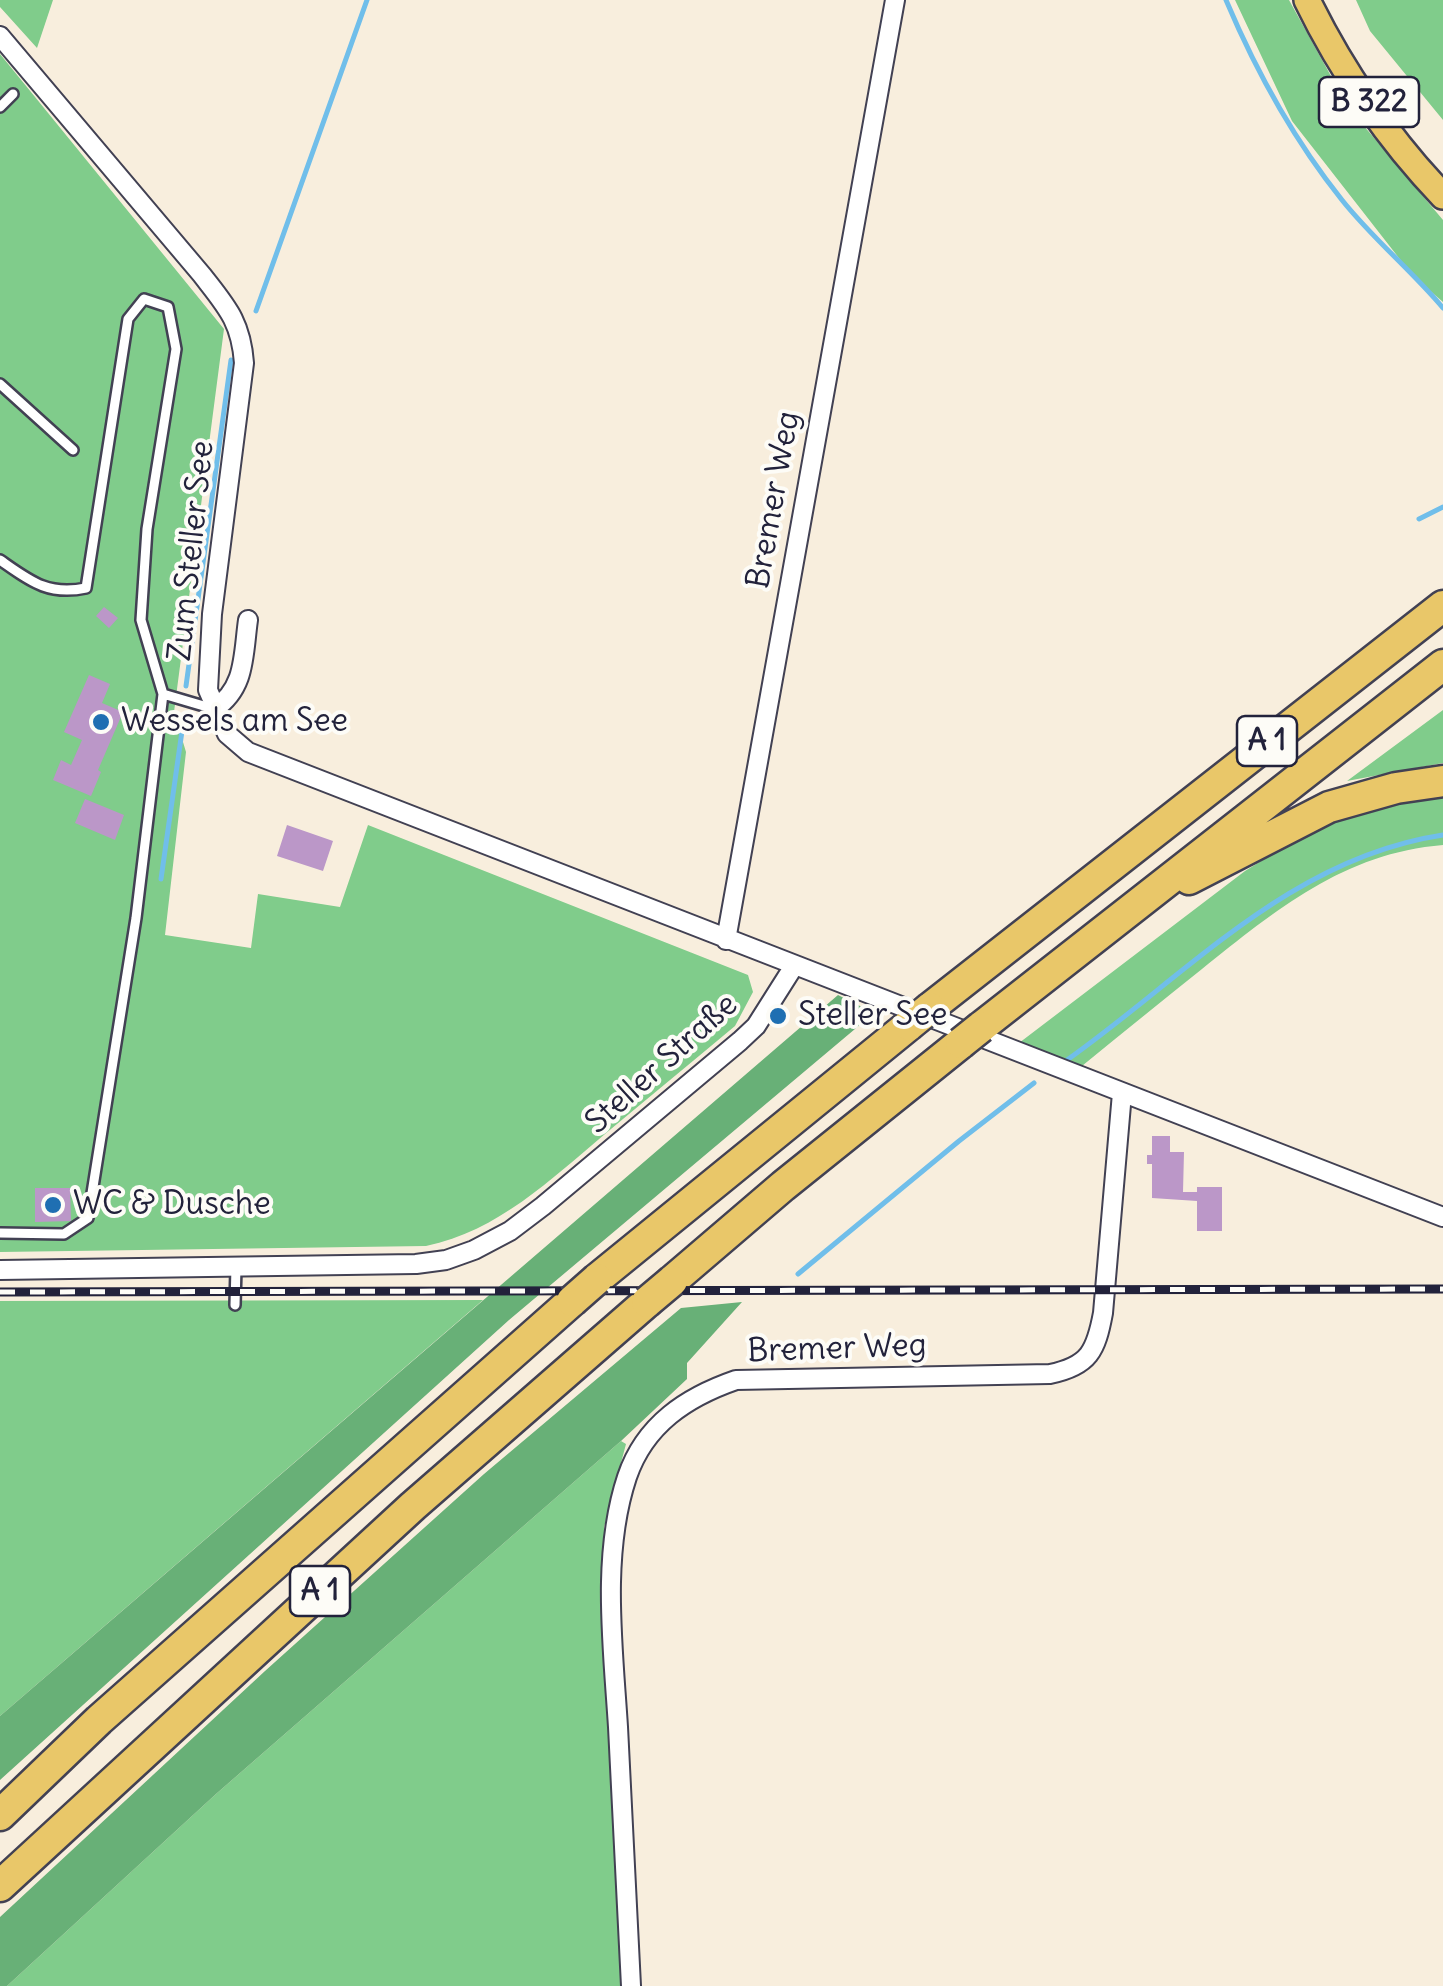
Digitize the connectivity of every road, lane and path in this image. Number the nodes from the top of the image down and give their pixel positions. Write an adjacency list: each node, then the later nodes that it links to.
1 (895, 0): 17 (street, Bremer Weg)
2 (1307, 0): 6 (main road, B 322)
3 (0, 36): 14 (street, Zum Steller See)
4 (13, 94): 5 (lane)
5 (0, 107)
6 (1443, 196)
7 (0, 384): 8 (lane)
8 (73, 450)
9 (0, 560): 13 (lane)
10 (1443, 606): 25 (highway, A 1, bridge)
11 (248, 620): 14 (street)
12 (1443, 666): 16 (highway, A 1)
13 (163, 694): 14 (lane); 21 (lane)
14 (214, 710): 17 (street, Zum Steller See)
15 (1443, 781): 16 (highway)
16 (1124, 912): 26 (highway, A 1, bridge)
17 (726, 940): 18 (street)
18 (794, 966): 19 (street); 22 (street, Steller Straße)
19 (1122, 1093): 20 (street); 27 (street, Bremer Weg)
20 (1443, 1217)
21 (0, 1232)
22 (236, 1267): 23 (street, Steller Straße); 24 (lane)
23 (0, 1270)
24 (235, 1305)
25 (0, 1815)
26 (0, 1886)
27 (631, 1986)

